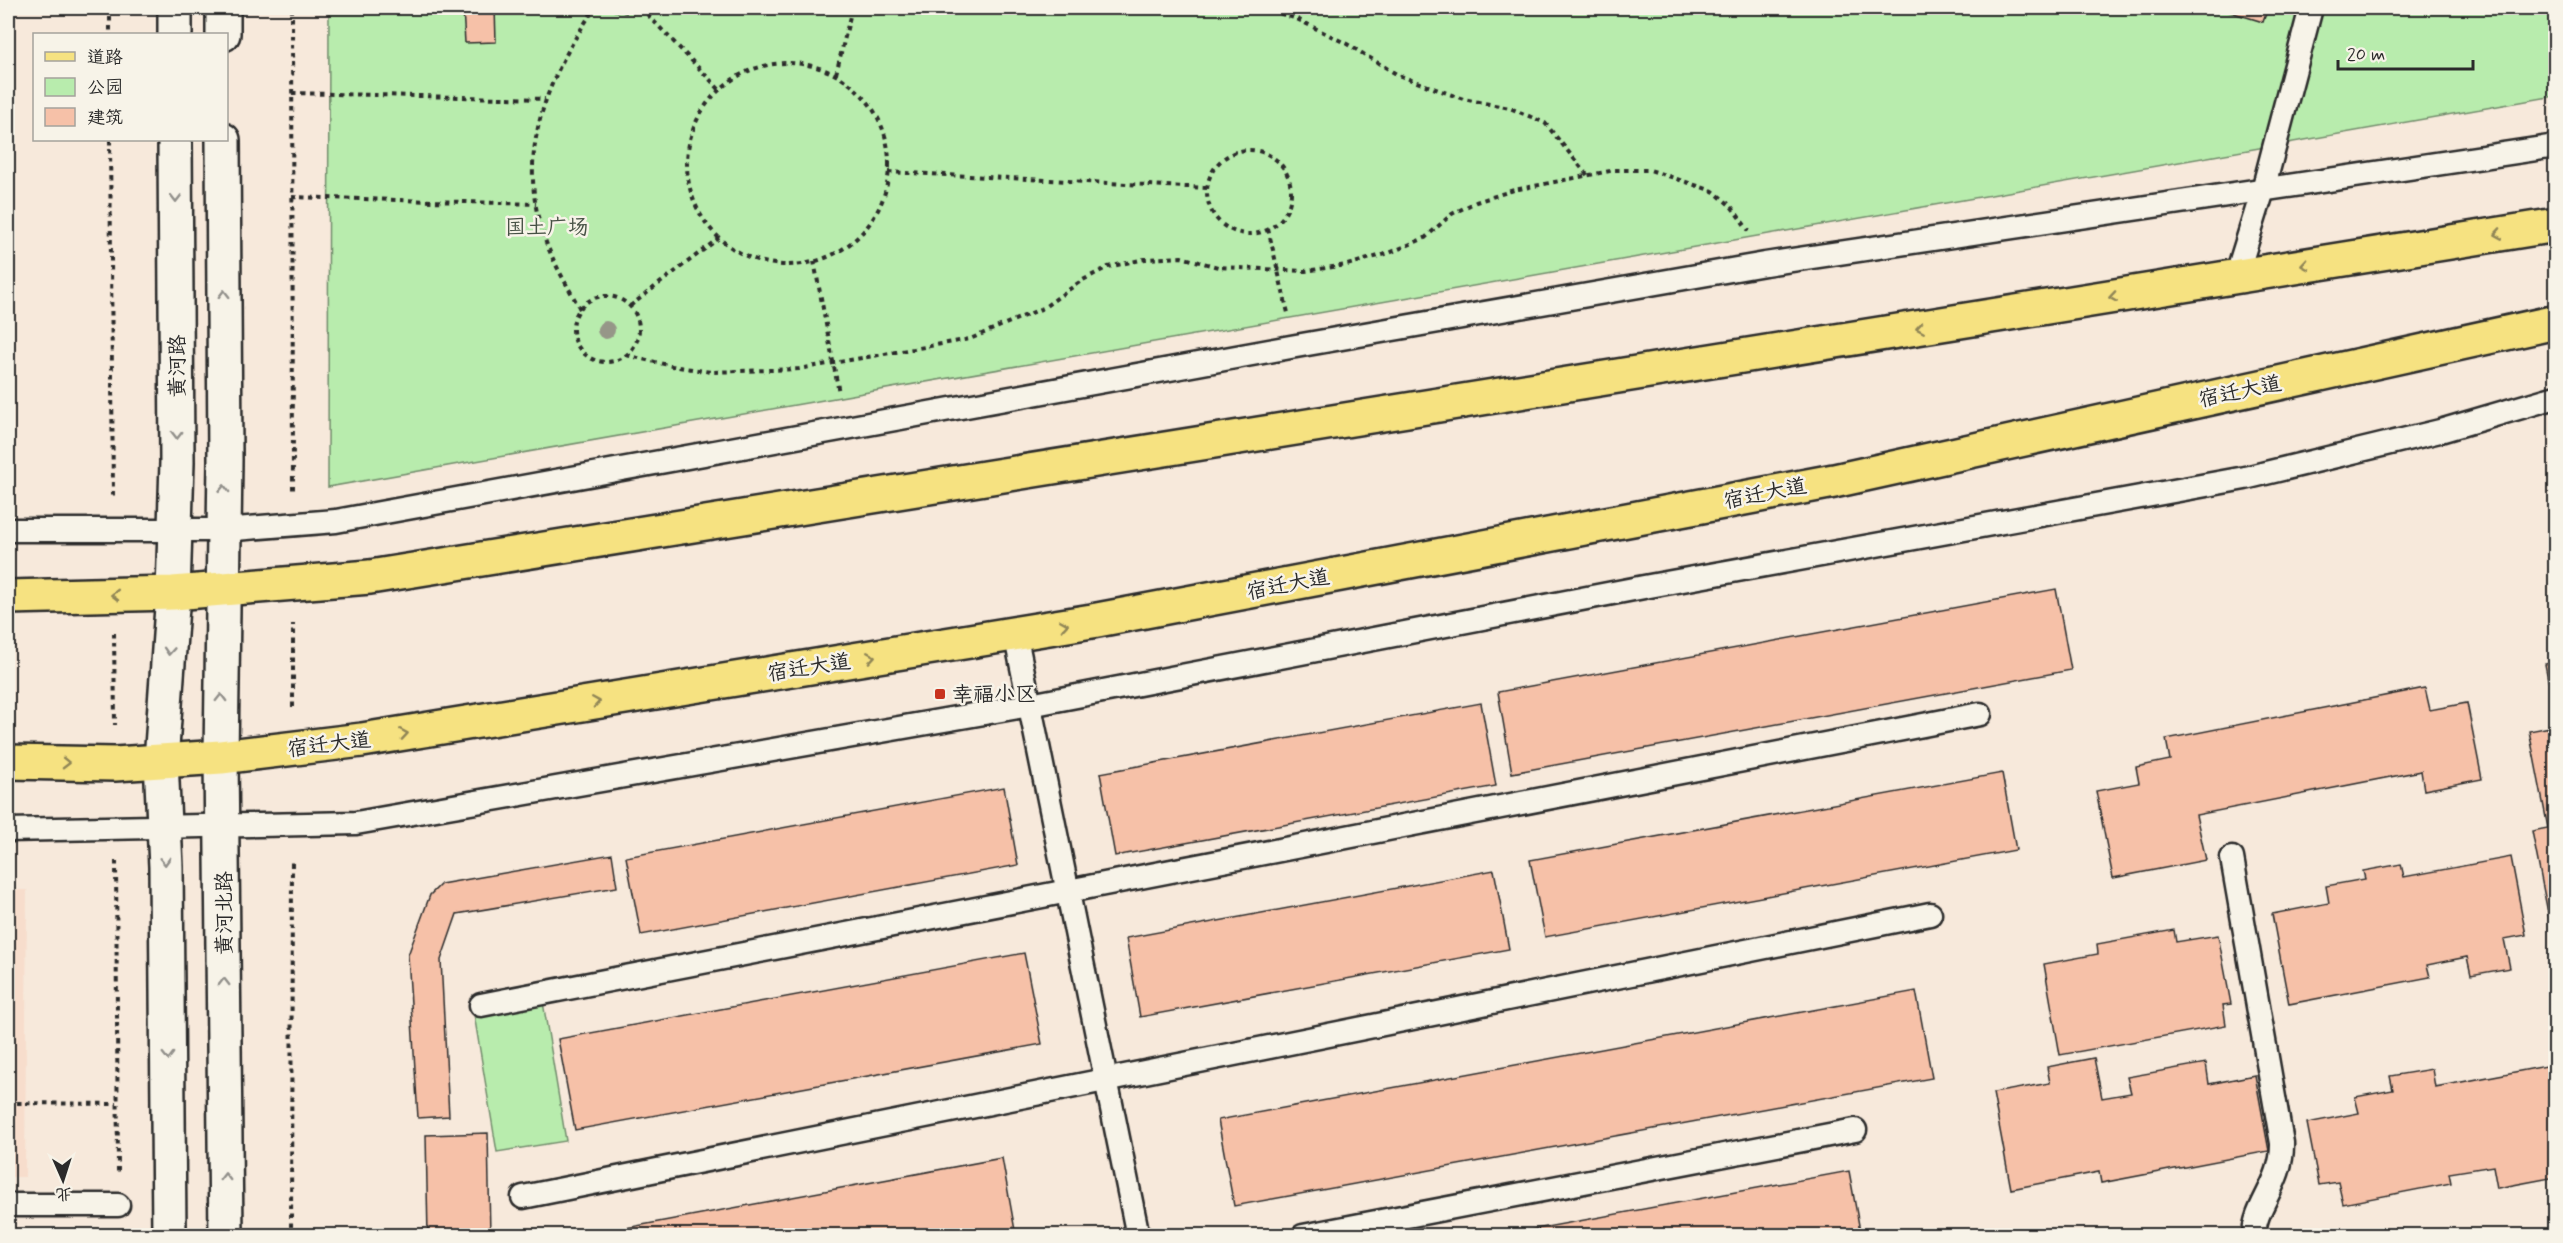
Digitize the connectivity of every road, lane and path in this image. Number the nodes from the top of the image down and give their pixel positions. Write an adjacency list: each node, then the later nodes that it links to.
1 (110, 8): 10 (path)
2 (175, 8): 11 (main road)
3 (223, 8): 12 (main road)
4 (595, 8): 16 (path)
5 (605, 8): 6 (path)
6 (640, 8): 14 (path)
7 (852, 8): 13 (path)
8 (1263, 8): 22 (path)
9 (2311, 8): 24 (lane)
10 (110, 33)
11 (175, 33)
12 (223, 33)
13 (836, 74): 14 (path); 21 (path)
14 (720, 90): 29 (path)
15 (292, 93): 16 (path)
16 (545, 99): 26 (path)
17 (110, 141): 44 (path)
18 (175, 141): 45 (main road, 黄河路, one-way to 45)
19 (223, 141): 43 (main road, one-way to 19)
20 (2556, 146): 24 (lane)
21 (888, 172): 23 (path); 30 (path)
22 (1588, 176): 31 (path); 32 (path)
23 (1207, 188): 28 (path); 28 (path)
24 (2263, 190): 31 (lane); 33 (lane)
25 (292, 196): 26 (path)
26 (536, 204): 35 (path)
27 (2556, 225): 33 (main road, one-way to 33)
28 (1268, 229): 32 (path)
29 (719, 238): 30 (path); 34 (path)
30 (814, 261): 39 (path)
31 (1765, 264): 37 (lane)
32 (1279, 269): 37 (path); 39 (path)
33 (2236, 277): 46 (main road, one-way to 46)
34 (630, 306): 35 (path); 38 (path)
35 (579, 309): 38 (path)
36 (2556, 322): 50 (main road, 宿迁大道, one-way to 36)
37 (1296, 346): 41 (lane)
38 (626, 355): 39 (path)
39 (834, 364): 41 (path)
40 (2556, 397): 51 (lane)
41 (846, 429): 43 (lane)
42 (8, 530): 44 (lane)
43 (223, 530): 45 (lane); 46 (main road)
44 (113, 531): 45 (lane)
45 (175, 531): 47 (main road, 黄河路)
46 (223, 590): 47 (main road); 53 (main road, 黄河北路, one-way to 46)
47 (173, 593): 48 (main road, one-way to 48); 54 (main road, one-way to 54)
48 (114, 596): 49 (main road); 56 (path)
49 (8, 597)
50 (1015, 633): 51 (lane); 53 (main road, 宿迁大道, one-way to 50)
51 (1029, 705): 57 (lane); 62 (lane)
52 (1980, 714): 62 (lane)
53 (221, 757): 54 (main road, 宿迁大道); 57 (main road, 黄河北路)
54 (161, 761): 56 (main road, 宿迁大道); 58 (main road)
55 (8, 762): 56 (main road, 宿迁大道, one-way to 56)
56 (115, 764)
57 (222, 825): 58 (lane); 73 (main road, 黄河北路, one-way to 57)
58 (164, 828): 59 (lane); 72 (main road, one-way to 72)
59 (116, 829): 60 (lane); 67 (path)
60 (8, 830)
61 (2232, 858): 76 (lane)
62 (1068, 891): 64 (lane); 65 (lane)
63 (1930, 914): 65 (lane)
64 (481, 1005)
65 (1106, 1080): 69 (lane); 74 (lane)
66 (8, 1103): 67 (path)
67 (117, 1104): 71 (path)
68 (1855, 1130): 75 (lane)
69 (523, 1197)
70 (8, 1205): 71 (lane)
71 (118, 1205)
72 (169, 1236)
73 (226, 1236)
74 (1138, 1236)
75 (1303, 1236)
76 (2254, 1236)

